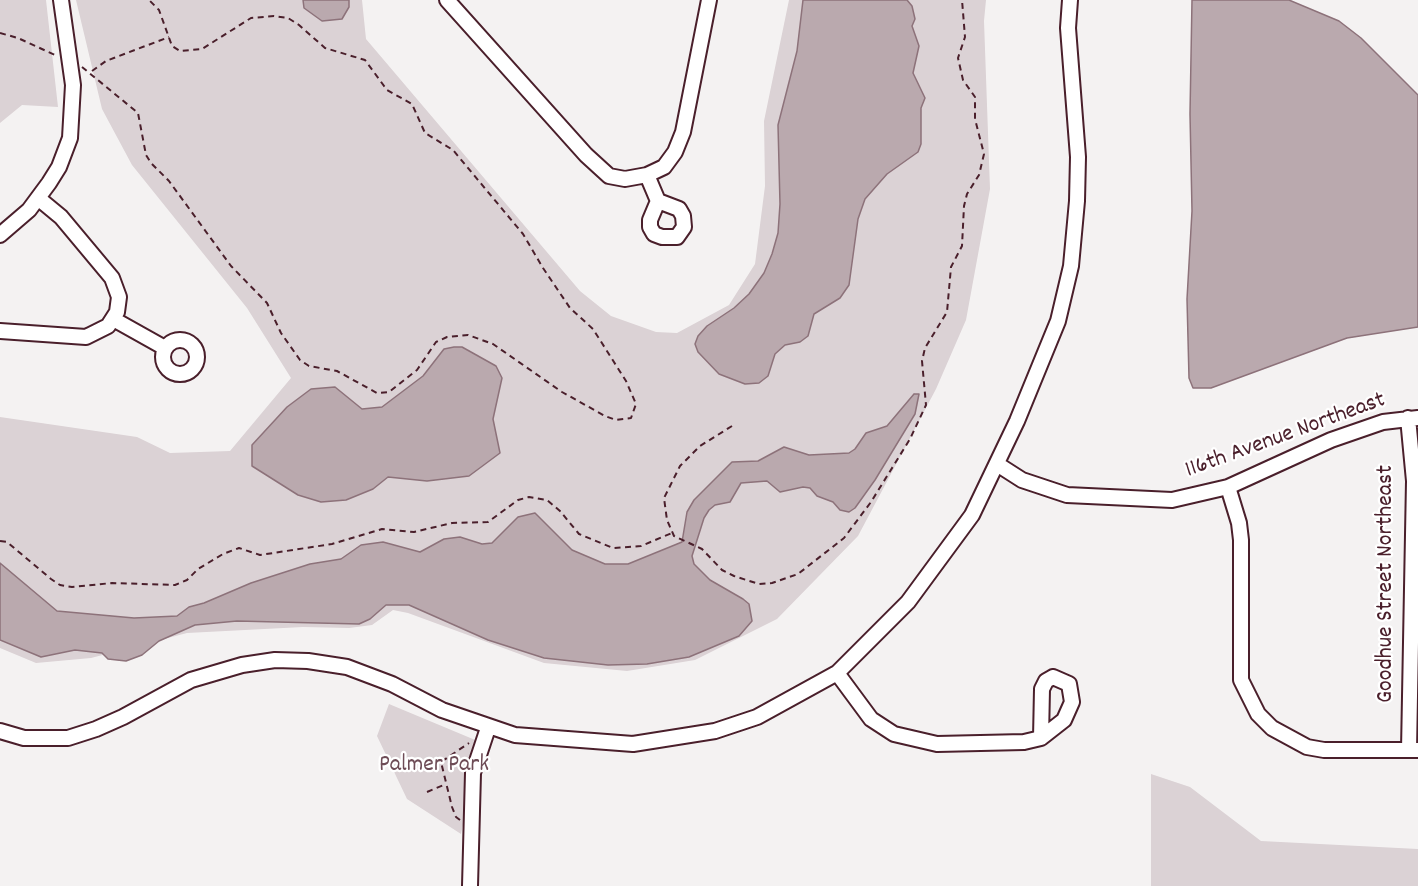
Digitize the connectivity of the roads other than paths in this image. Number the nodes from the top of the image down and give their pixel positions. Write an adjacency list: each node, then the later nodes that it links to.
1 (62, 0): 6 (street)
2 (447, 0): 5 (street)
3 (709, 0): 5 (street)
4 (1070, 0): 13 (street)
5 (647, 175): 7 (street)
6 (38, 198): 8 (street); 9 (street)
7 (658, 201)
8 (0, 235)
9 (115, 320): 10 (street); 11 (street)
10 (0, 331)
11 (165, 348)
12 (1413, 418): 14 (street, 116th Avenue Northeast); 19 (street, Goodhue Street Northeast)
13 (997, 464): 14 (street, 116th Avenue Northeast); 15 (street)
14 (1228, 487): 19 (street)
15 (837, 672): 17 (street); 18 (street)
16 (0, 730): 17 (street)
17 (486, 734): 20 (street)
18 (1041, 738)
19 (1414, 750)
20 (470, 886)

